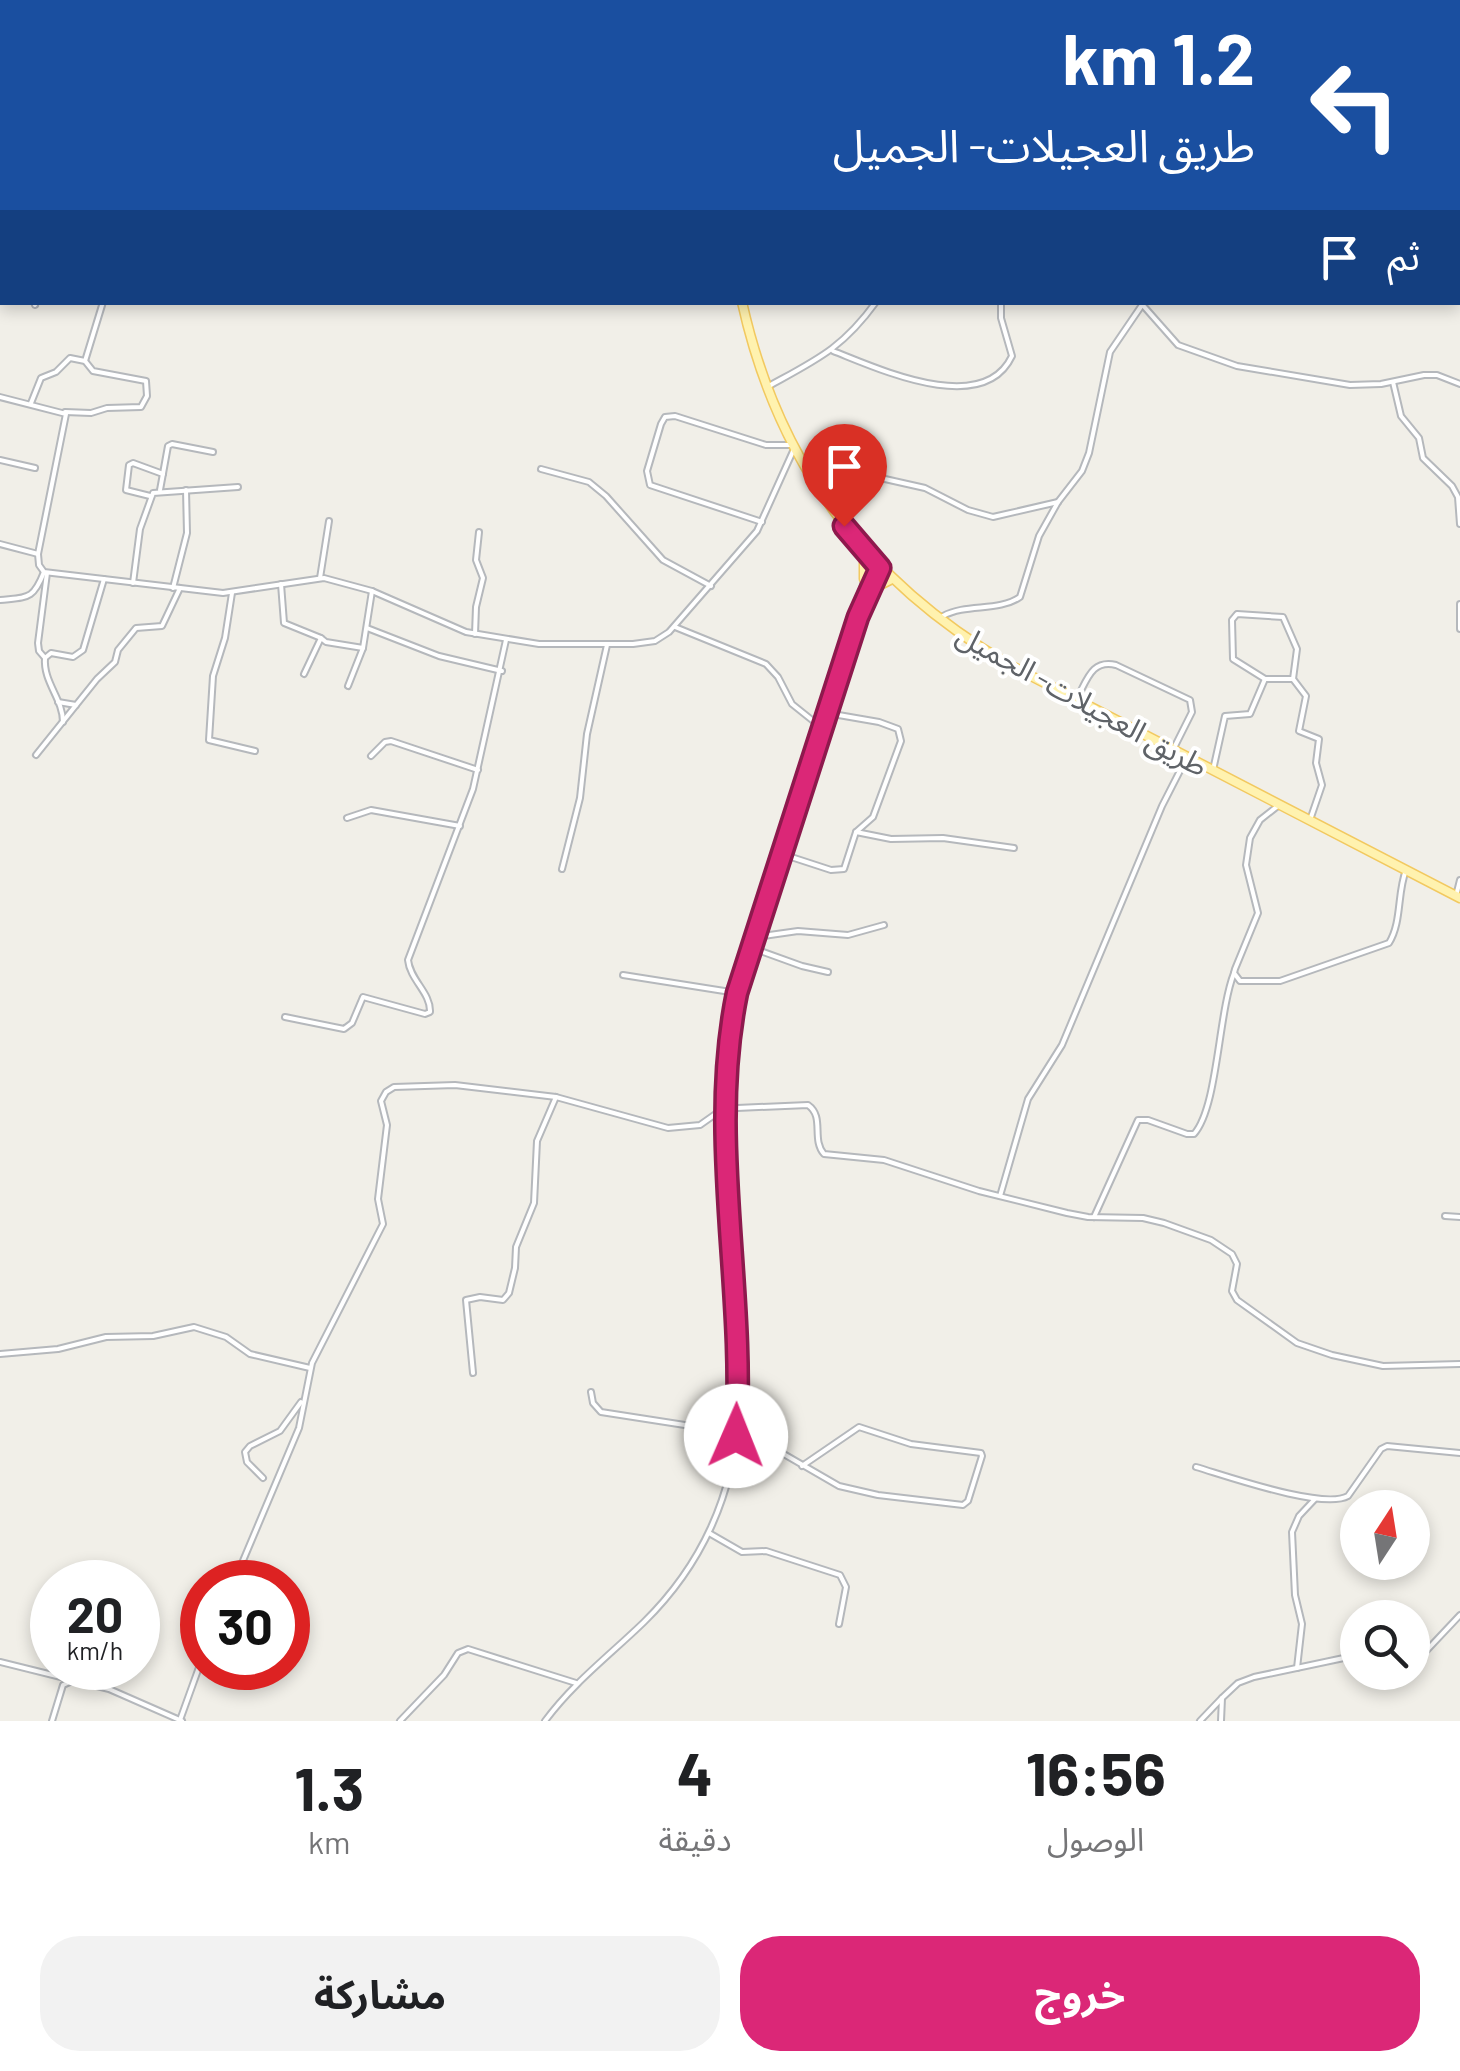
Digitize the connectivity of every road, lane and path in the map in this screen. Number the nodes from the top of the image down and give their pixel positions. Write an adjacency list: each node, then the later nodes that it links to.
1 (102, 305): 8 (street)
2 (743, 305): 11 (main road, طريق العجيلات- الجميل)
3 (874, 305): 7 (street)
4 (1001, 305): 7 (street)
5 (1140, 305): 26 (street)
6 (1142, 305): 9 (street)
7 (833, 350): 11 (street)
8 (84, 361): 13 (street); 14 (street)
9 (1393, 382): 10 (street); 29 (street)
10 (1460, 384)
11 (766, 388): 15 (main road, طريق العجيلات- الجميل)
12 (0, 396): 13 (street)
13 (31, 404): 14 (street)
14 (65, 412): 33 (street)
15 (792, 448): 18 (main road, طريق العجيلات- الجميل); 28 (street); 28 (street)
16 (213, 452): 21 (street)
17 (0, 460): 19 (street)
18 (800, 460): 26 (street); 32 (main road, طريق العجيلات- الجميل)
19 (35, 468)
20 (542, 470): 42 (street)
21 (163, 474): 23 (street); 25 (street)
22 (238, 486): 24 (street)
23 (160, 490): 24 (street); 25 (street)
24 (186, 490): 43 (street)
25 (150, 496): 40 (street)
26 (1058, 502): 50 (street)
27 (329, 521): 36 (street)
28 (762, 522): 42 (street)
29 (1460, 524)
30 (479, 532): 54 (street)
31 (0, 544): 33 (street)
32 (864, 550): 34 (main road, طريق العجيلات- الجميل); 37 (main road)
33 (38, 554): 35 (street)
34 (878, 566): 37 (street); 39 (main road, طريق العجيلات- الجميل); 45 (street)
35 (46, 572): 38 (street); 47 (street); 59 (street)
36 (320, 578): 41 (street); 44 (street)
37 (864, 579): 49 (street)
38 (104, 580): 40 (street); 59 (street)
39 (892, 580): 45 (main road); 50 (main road, طريق العجيلات- الجميل)
40 (133, 583): 43 (street)
41 (281, 584): 46 (street); 55 (street)
42 (711, 586): 51 (street)
43 (177, 588): 46 (street); 67 (street)
44 (372, 590): 52 (street); 54 (street)
45 (870, 590): 49 (street)
46 (232, 593): 72 (street)
47 (0, 600)
48 (1460, 604): 53 (street)
49 (858, 617): 68 (street)
50 (939, 619): 65 (main road, طريق العجيلات- الجميل)
51 (676, 627): 57 (street); 70 (street)
52 (368, 628): 58 (street); 60 (street)
53 (1460, 629)
54 (476, 634): 56 (street)
55 (321, 638): 58 (street); 61 (street)
56 (506, 640): 57 (street); 60 (street)
57 (607, 646): 85 (street)
58 (363, 648): 64 (street)
59 (45, 658): 66 (street)
60 (502, 671): 76 (street)
61 (304, 674)
62 (1266, 678): 63 (street); 63 (street); 77 (street)
63 (1294, 679): 80 (street)
64 (348, 686)
65 (1076, 700): 71 (main road, طريق العجيلات- الجميل); 71 (street)
66 (58, 702): 67 (street); 69 (street)
67 (76, 705): 69 (street)
68 (828, 714): 70 (street); 82 (street)
69 (62, 724): 73 (street)
70 (823, 728): 84 (street)
71 (1173, 750): 75 (main road, طريق العجيلات- الجميل)
72 (255, 751)
73 (36, 755)
74 (371, 756): 76 (street)
75 (1187, 757): 77 (main road, طريق العجيلات- الجميل); 99 (street)
76 (478, 770): 81 (street)
77 (1212, 770): 78 (main road, طريق العجيلات- الجميل)
78 (1279, 804): 80 (main road, طريق العجيلات- الجميل); 93 (street)
79 (346, 818): 81 (street)
80 (1310, 820): 86 (main road, طريق العجيلات- الجميل)
81 (460, 826): 96 (street)
82 (856, 832): 83 (street); 84 (street)
83 (1014, 848)
84 (782, 854): 90 (street)
85 (562, 869)
86 (1406, 870): 88 (main road, طريق العجيلات- الجميل); 93 (street)
87 (1460, 880): 88 (street)
88 (1458, 897)
89 (884, 925): 90 (street)
90 (756, 937): 91 (street)
91 (752, 948): 92 (street); 95 (street)
92 (828, 972)
93 (1234, 973): 101 (street)
94 (623, 975): 95 (street)
95 (737, 993): 98 (street)
96 (285, 1017)
97 (556, 1097): 98 (street); 105 (street); 106 (street)
98 (725, 1111): 99 (street); 109 (street)
99 (1000, 1196): 101 (street)
100 (1444, 1216): 102 (street)
101 (1094, 1217): 104 (street)
102 (1460, 1217)
103 (0, 1354): 105 (street)
104 (1460, 1364)
105 (310, 1368): 108 (street)
106 (473, 1373)
107 (591, 1392): 109 (street)
108 (304, 1398): 113 (street); 116 (street)
109 (737, 1428): 111 (street); 115 (street)
110 (1460, 1453): 114 (street)
111 (802, 1466): 111 (street)
112 (1196, 1466): 114 (street)
113 (263, 1478)
114 (1314, 1499): 122 (street)
115 (709, 1533): 118 (street); 124 (street)
116 (243, 1560)
117 (1460, 1615): 119 (street)
118 (838, 1624)
119 (1430, 1647)
120 (1340, 1659): 122 (street)
121 (0, 1662): 123 (street)
122 (1297, 1668): 128 (street)
123 (30, 1670)
124 (576, 1683): 131 (street); 132 (street)
125 (62, 1690): 129 (street)
126 (109, 1690): 130 (street)
127 (192, 1690): 130 (street)
128 (1222, 1698): 133 (street); 134 (street)
129 (52, 1721)
130 (181, 1721)
131 (400, 1721)
132 (545, 1721)
133 (1200, 1721)
134 (1220, 1721)

